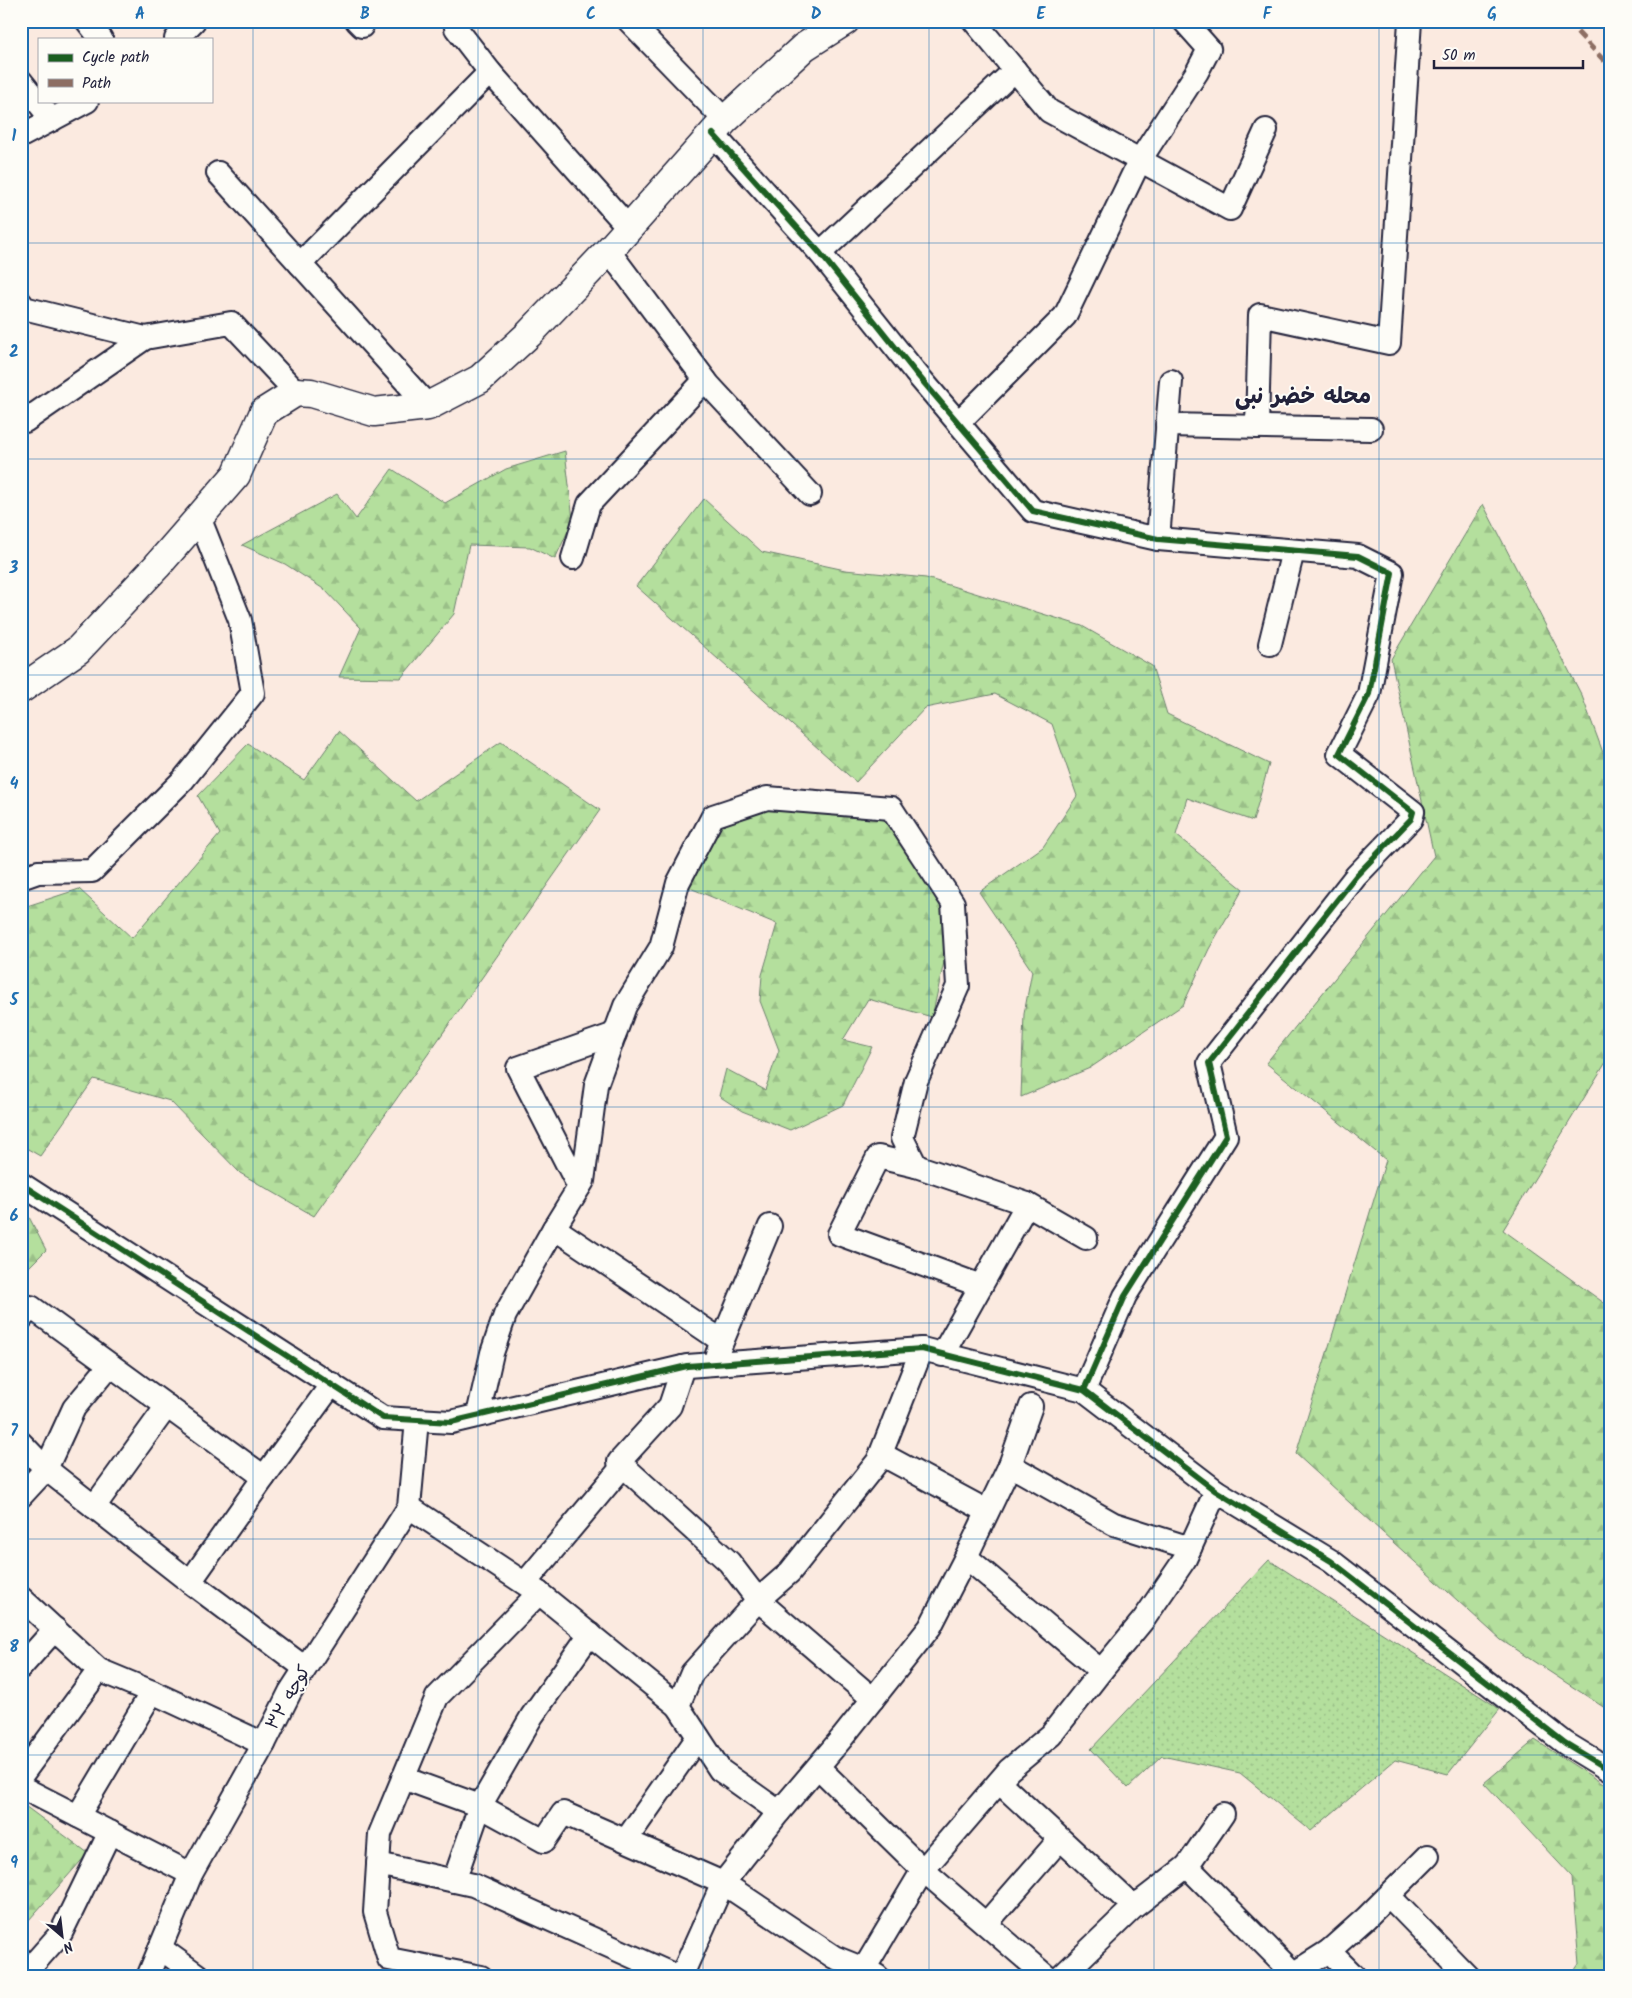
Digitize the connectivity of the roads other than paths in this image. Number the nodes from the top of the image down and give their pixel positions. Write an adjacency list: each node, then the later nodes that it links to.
1 (87, 21): 9 (street)
2 (194, 21): 10 (street)
3 (629, 21): 16 (street)
4 (845, 21): 16 (street)
5 (974, 21): 11 (street)
6 (1184, 21): 19 (street)
7 (1410, 21): 34 (street)
8 (456, 28): 12 (street)
9 (100, 38)
10 (177, 38)
11 (1015, 70): 19 (street); 23 (street)
12 (490, 72): 21 (street); 24 (street)
13 (21, 81): 15 (street)
14 (85, 102): 15 (street)
15 (52, 120): 18 (street)
16 (719, 127): 21 (street); 23 (street)
17 (1266, 130): 19 (street)
18 (21, 136)
19 (1140, 160): 32 (street)
20 (218, 173): 24 (street)
21 (629, 228): 22 (street)
22 (608, 250): 27 (street); 30 (street)
23 (820, 253): 32 (street)
24 (300, 264): 30 (street)
25 (21, 303): 26 (street)
26 (145, 338): 29 (street); 31 (street)
27 (705, 380): 36 (street); 40 (street)
28 (1170, 381): 33 (street)
29 (296, 392): 30 (street); 37 (street)
30 (428, 406)
31 (25, 420)
32 (958, 423): 38 (street)
33 (1167, 424): 34 (street); 38 (street)
34 (1257, 426): 35 (street)
35 (1371, 429)
36 (810, 494)
37 (199, 517): 42 (street); 43 (street)
38 (1158, 539): 39 (street)
39 (1294, 551): 41 (street); 60 (street)
40 (573, 558)
41 (1270, 644)
42 (21, 689)
43 (21, 878)
44 (615, 1034): 45 (street); 47 (street); 47 (street)
45 (916, 1166): 48 (street); 52 (street)
46 (21, 1184): 59 (street)
47 (579, 1187): 50 (street)
48 (1027, 1204): 51 (street); 52 (street)
49 (770, 1226): 54 (street)
50 (554, 1228): 54 (street); 63 (street)
51 (1086, 1238)
52 (981, 1286): 55 (street)
53 (26, 1313): 56 (street)
54 (722, 1341): 57 (street)
55 (932, 1352): 57 (street); 60 (street); 66 (street)
56 (110, 1365): 61 (street); 69 (street)
57 (712, 1365): 58 (street)
58 (683, 1368): 63 (street); 68 (street)
59 (332, 1384): 64 (street); 70 (street)
60 (1084, 1390): 71 (street)
61 (167, 1406): 70 (street); 73 (street)
62 (1031, 1406): 67 (street)
63 (478, 1415): 64 (street)
64 (417, 1420): 74 (street, کوچه ۳۲)
65 (21, 1443): 69 (street)
66 (880, 1454): 75 (street); 81 (street)
67 (1010, 1465): 75 (street); 76 (street)
68 (623, 1466): 79 (street); 81 (street)
69 (46, 1469): 72 (street); 73 (street)
70 (264, 1477): 78 (street)
71 (1216, 1491): 76 (street); 94 (street)
72 (21, 1496)
73 (94, 1507): 78 (street)
74 (409, 1507): 79 (street); 85 (street, کوچه ۳۲)
75 (987, 1511): 77 (street)
76 (1190, 1548): 87 (street)
77 (966, 1557): 87 (street); 89 (street)
78 (190, 1582): 85 (street)
79 (532, 1588): 83 (street); 96 (street)
80 (21, 1598): 82 (street)
81 (758, 1600): 89 (street); 90 (street)
82 (55, 1629): 84 (street); 86 (street)
83 (590, 1634): 90 (street); 99 (street)
84 (21, 1668)
85 (305, 1668): 92 (street, کوچه ۳۲)
86 (99, 1670): 88 (street); 95 (street)
87 (1100, 1670): 97 (street)
88 (152, 1692): 92 (street); 102 (street)
89 (874, 1699): 93 (street)
90 (678, 1706): 91 (street)
91 (698, 1737): 100 (street); 105 (street)
92 (264, 1744): 110 (street, کوچه ۳۲)
93 (818, 1766): 100 (street); 109 (street)
94 (1611, 1771)
95 (21, 1776)
96 (403, 1778): 99 (street); 107 (street)
97 (999, 1782): 104 (street); 109 (street)
98 (21, 1787): 102 (street)
99 (480, 1806): 105 (street); 111 (street)
100 (779, 1812): 112 (street)
101 (1223, 1814): 108 (street)
102 (78, 1816): 103 (street)
103 (110, 1832): 110 (street); 120 (street)
104 (1060, 1839): 114 (street); 115 (street)
105 (626, 1840): 112 (street)
106 (1428, 1856): 113 (street)
107 (378, 1864): 111 (street); 123 (street)
108 (1187, 1866): 114 (street); 119 (street)
109 (923, 1870): 115 (street); 118 (street)
110 (190, 1874): 116 (street, کوچه ۳۲)
111 (454, 1880): 124 (street)
112 (723, 1883): 118 (street); 124 (street)
113 (1389, 1896): 117 (street); 128 (street)
114 (1139, 1902): 126 (street)
115 (986, 1924): 125 (street)
116 (160, 1948): 121 (street, کوچه ۳۲); 122 (street)
117 (1329, 1951): 119 (street); 127 (street)
118 (869, 1974)
119 (1290, 1975)
120 (22, 1977)
121 (148, 1977)
122 (200, 1977)
123 (481, 1977)
124 (680, 1977)
125 (1047, 1977)
126 (1061, 1977)
127 (1355, 1977)
128 (1468, 1977)

